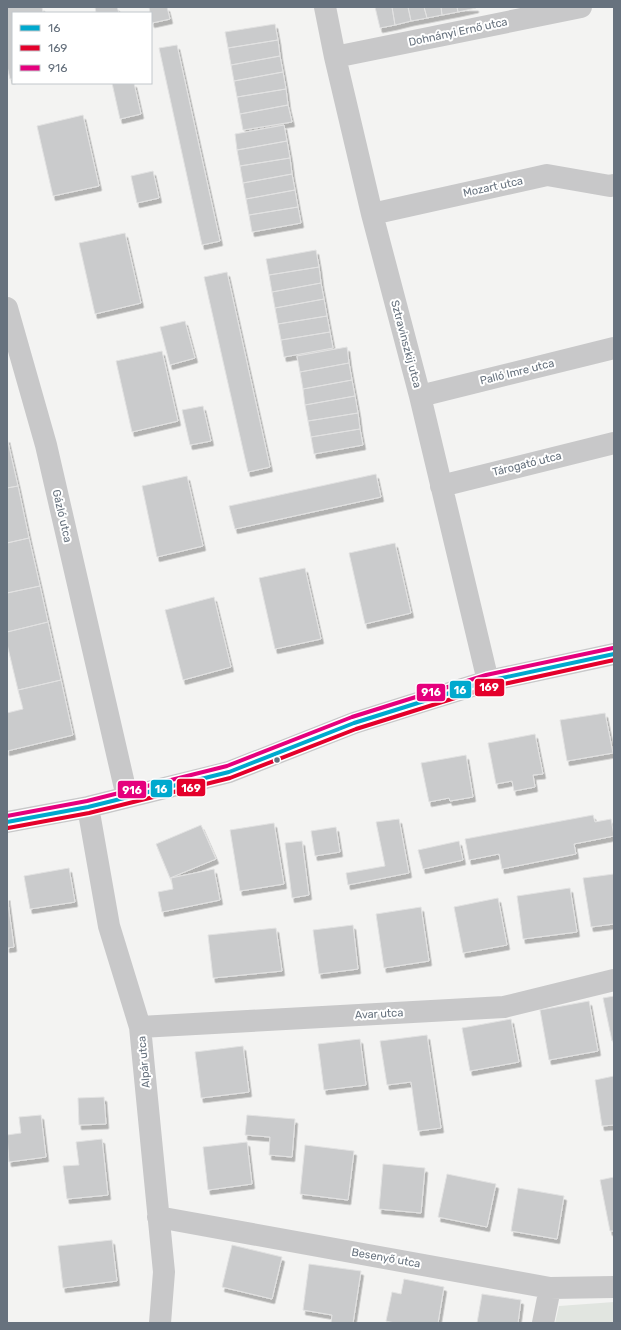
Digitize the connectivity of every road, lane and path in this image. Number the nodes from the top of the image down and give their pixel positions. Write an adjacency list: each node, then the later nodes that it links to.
1 (324, 7): 3 (street, Sztravinszkij utca)
2 (581, 7): 3 (street, Dohnányi Ernő utca)
3 (335, 57): 5 (street, Sztravinszkij utca)
4 (614, 185): 5 (street, Mozart utca)
5 (372, 214): 8 (street, Sztravinszkij utca)
6 (7, 308): 13 (street, Gázló utca)
7 (614, 348): 8 (street, Palló Imre utca)
8 (420, 396): 10 (street, Sztravinszkij utca)
9 (614, 443): 10 (street, Tárogató utca)
10 (441, 486): 12 (street, Sztravinszkij utca)
11 (614, 654): 12 (street)
12 (488, 682): 13 (street)
13 (127, 797): 14 (street)
14 (88, 807): 15 (street); 17 (street, Alpár utca)
15 (7, 822)
16 (614, 980): 17 (street, Avar utca)
17 (140, 1027): 18 (street, Alpár utca)
18 (158, 1217): 20 (street, Besenyő utca); 21 (street, Alpár utca)
19 (614, 1287): 20 (street, Besenyő utca)
20 (550, 1288): 22 (street)
21 (160, 1323)
22 (543, 1323)

